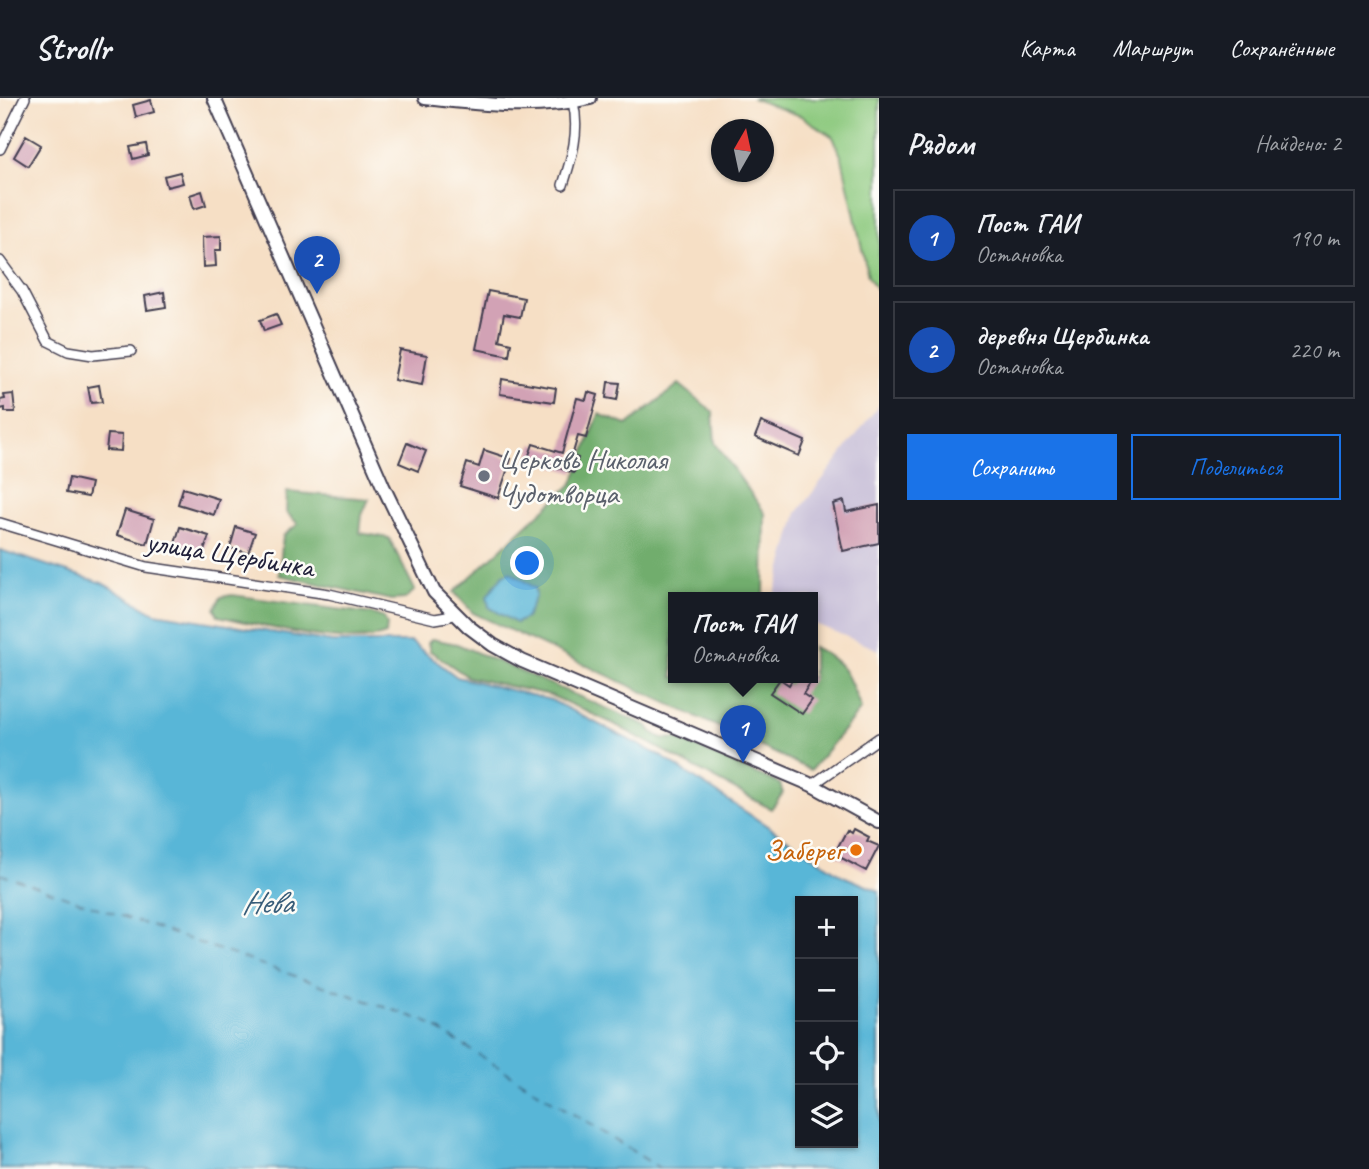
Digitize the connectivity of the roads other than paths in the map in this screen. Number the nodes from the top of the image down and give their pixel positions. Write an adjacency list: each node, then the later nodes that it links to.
1 (25, 98): 6 (street)
2 (214, 98): 11 (street)
3 (425, 98): 5 (street)
4 (590, 98): 5 (street)
5 (573, 102): 7 (street)
6 (0, 149)
7 (563, 185)
8 (1, 264): 9 (street)
9 (131, 351)
10 (0, 523): 11 (street, улица Щербинка)
11 (453, 611): 13 (street)
12 (879, 738): 13 (street)
13 (812, 785): 14 (street)
14 (879, 821)

